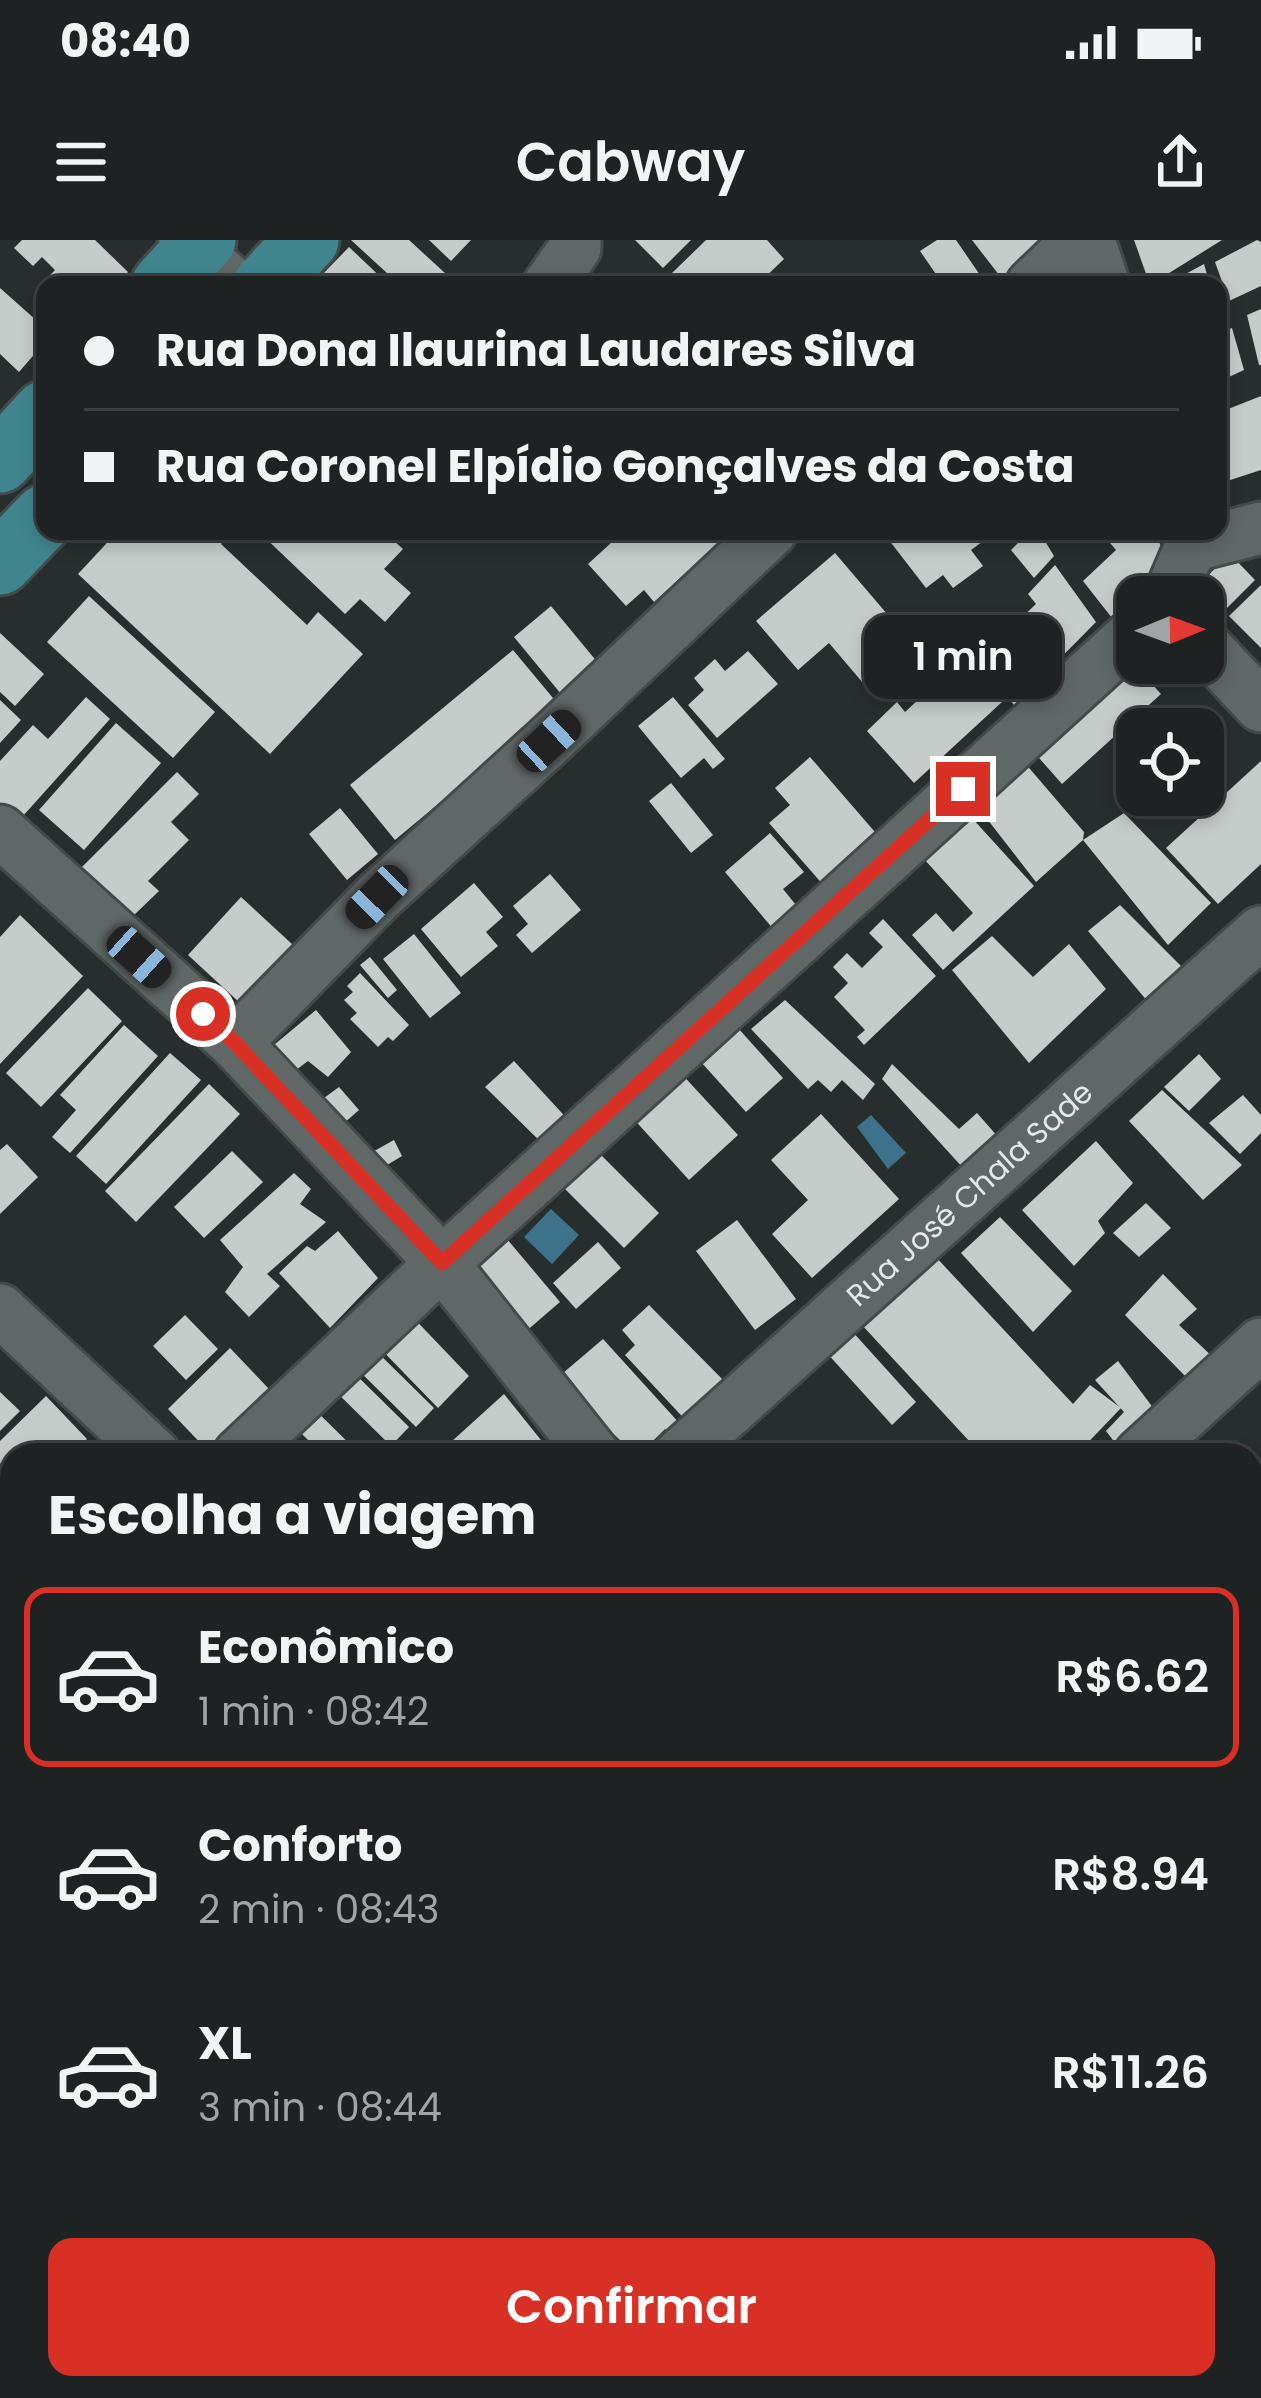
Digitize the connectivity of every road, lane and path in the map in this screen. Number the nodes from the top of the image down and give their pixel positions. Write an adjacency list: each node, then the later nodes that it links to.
1 (307, 240): 5 (main road)
2 (575, 240): 6 (street)
3 (1079, 240): 7 (street)
4 (1089, 240): 8 (street)
5 (273, 276)
6 (555, 276)
7 (1041, 276)
8 (1101, 276)
9 (36, 422): 10 (main road)
10 (0, 461)
11 (36, 525): 16 (main road)
12 (1261, 528): 13 (street)
13 (1227, 533)
14 (761, 540): 23 (street)
15 (1187, 540): 17 (street)
16 (0, 563)
17 (1176, 576)
18 (1116, 650): 24 (street)
19 (1224, 666): 20 (street)
20 (1261, 706)
21 (0, 831): 23 (street)
22 (1261, 932): 30 (street, Rua José Chala Sade)
23 (235, 1043): 24 (street)
24 (442, 1263): 28 (street); 29 (street)
25 (0, 1310): 27 (street)
26 (1261, 1344): 31 (street)
27 (142, 1443)
28 (252, 1443)
29 (585, 1443)
30 (693, 1443)
31 (1153, 1443)

